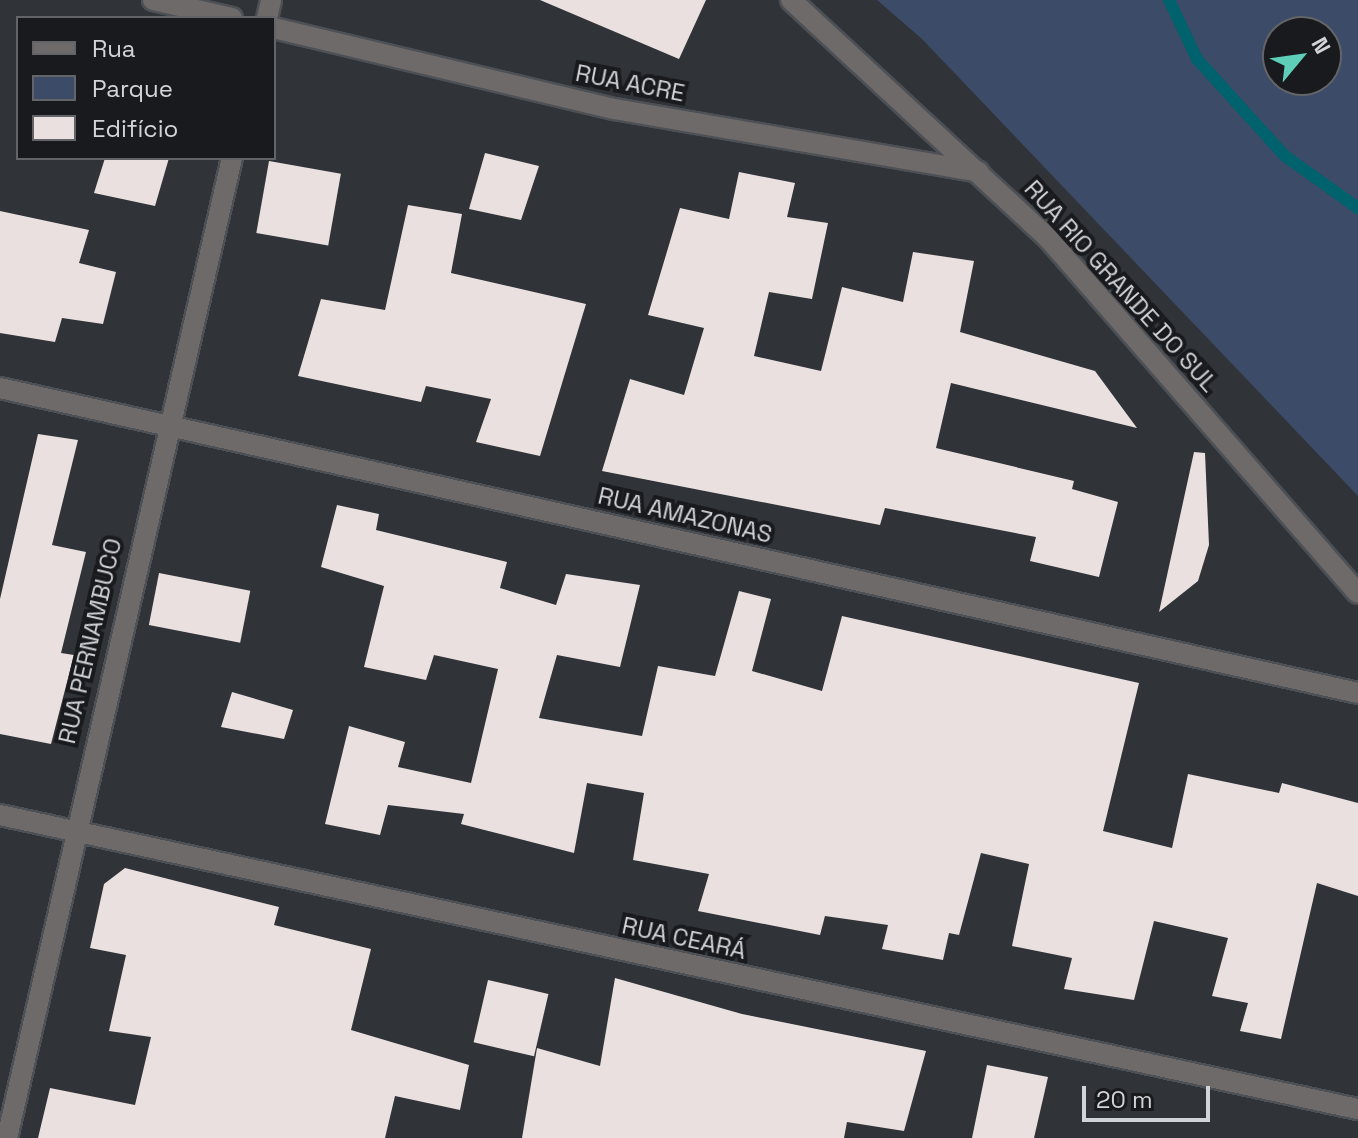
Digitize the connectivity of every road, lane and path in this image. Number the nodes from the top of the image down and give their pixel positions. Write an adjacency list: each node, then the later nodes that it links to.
1 (153, 0): 3 (street)
2 (791, 0): 6 (street, RUA RIO GRANDE DO SUL)
3 (223, 16)
4 (276, 28): 6 (street, RUA ACRE)
5 (231, 160): 8 (street, RUA PERNAMBUCO)
6 (979, 172): 9 (street, RUA RIO GRANDE DO SUL)
7 (0, 388): 8 (street, RUA AMAZONAS)
8 (165, 424): 10 (street, RUA AMAZONAS); 12 (street, RUA PERNAMBUCO)
9 (1358, 593)
10 (1358, 693)
11 (0, 815): 12 (street, RUA CEARÁ)
12 (74, 834): 13 (street, RUA CEARÁ); 14 (street, RUA PERNAMBUCO)
13 (1358, 1109)
14 (7, 1138)

